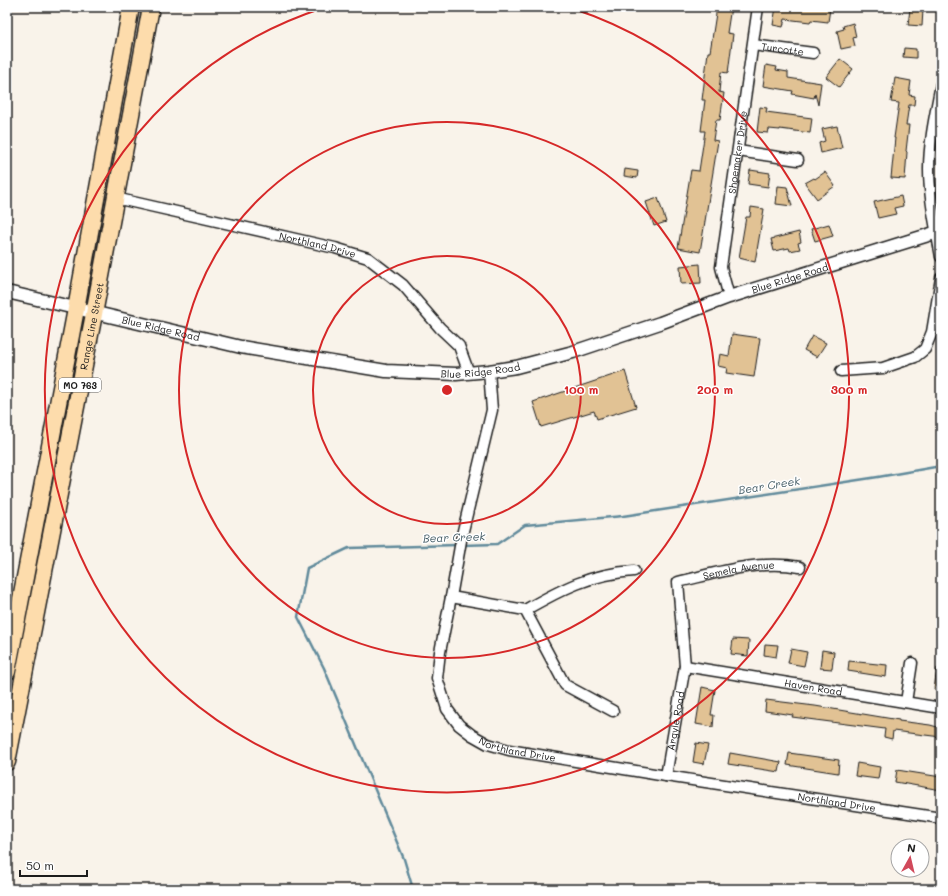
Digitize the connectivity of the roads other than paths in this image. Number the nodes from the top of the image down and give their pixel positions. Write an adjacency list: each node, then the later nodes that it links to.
1 (131, 7): 15 (main road, Range Line Street / MO 763)
2 (151, 7): 9 (main road, Range Line Street / MO 763)
3 (758, 7): 4 (street, Shoemaker Drive)
4 (753, 45): 5 (street, Turcotte); 7 (street, Shoemaker Drive)
5 (813, 53)
6 (941, 84): 10 (street)
7 (738, 151): 8 (street); 14 (street, Shoemaker Drive)
8 (798, 160)
9 (115, 198): 16 (main road, Range Line Street / MO 763); 19 (street, Northland Drive)
10 (939, 231): 11 (street); 14 (street, Blue Ridge Road)
11 (941, 257)
12 (941, 278): 18 (street)
13 (7, 292): 15 (street, Blue Ridge Road)
14 (728, 297): 17 (street, Blue Ridge Road)
15 (76, 309): 16 (street, Blue Ridge Road); 20 (main road, Range Line Street / MO 763)
16 (94, 314): 19 (street, Blue Ridge Road); 26 (main road, Range Line Street / MO 763)
17 (489, 371): 19 (street, Blue Ridge Road); 24 (street, Northland Drive)
18 (841, 371)
19 (468, 373)
20 (41, 493): 26 (main road); 27 (main road, Range Line Street / MO 763)
21 (800, 567): 23 (street, Semela Avenue)
22 (634, 571): 25 (street)
23 (678, 582): 29 (street, Argyle Road)
24 (452, 597): 25 (street); 36 (street, Northland Drive)
25 (526, 610): 33 (street)
26 (34, 626): 35 (main road, Range Line Street / MO 763)
27 (15, 630): 30 (main road, Range Line Street / MO 763); 34 (main road)
28 (912, 663): 31 (street)
29 (686, 666): 31 (street, Haven Road); 36 (street, Argyle Road)
30 (7, 672)
31 (906, 702): 32 (street, Haven Road)
32 (941, 708)
33 (613, 711)
34 (7, 725)
35 (7, 760)
36 (666, 776): 37 (street, Northland Drive)
37 (941, 818)

